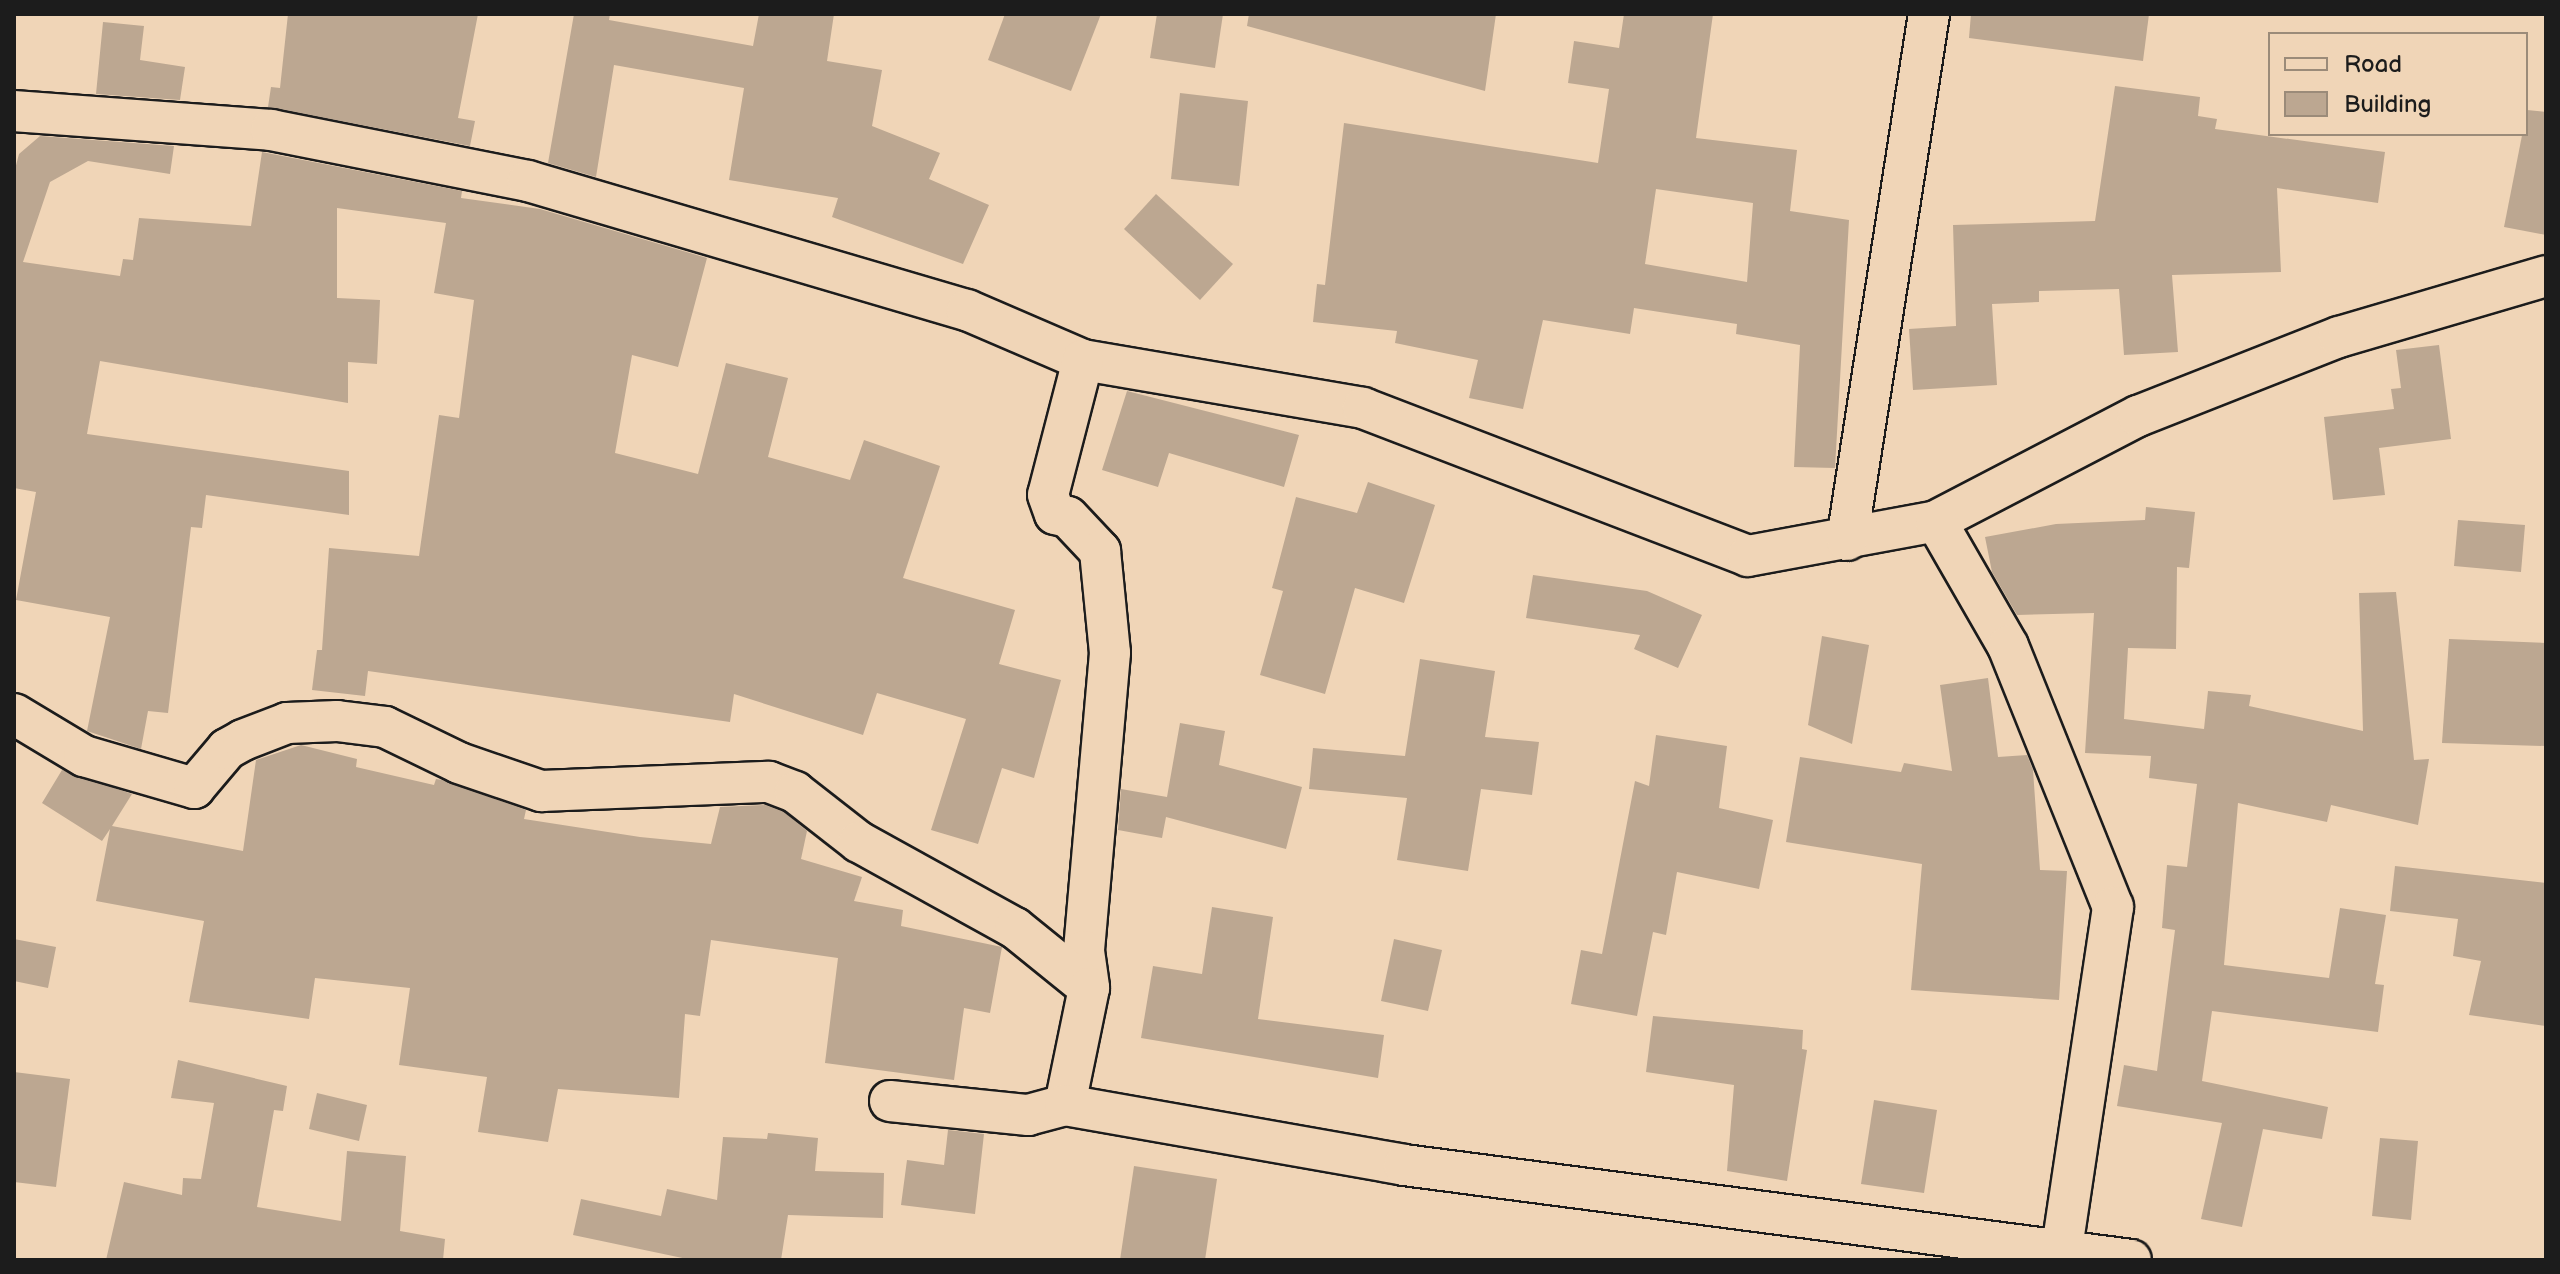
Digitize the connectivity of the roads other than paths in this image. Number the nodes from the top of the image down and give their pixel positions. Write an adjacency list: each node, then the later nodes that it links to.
1 (1929, 14): 6 (street)
2 (14, 111): 4 (street)
3 (2546, 276): 5 (street)
4 (1083, 360): 6 (street); 8 (street)
5 (1936, 521): 6 (street); 11 (street)
6 (1847, 540)
7 (14, 714): 8 (street)
8 (1089, 988): 10 (street)
9 (890, 1101): 10 (street)
10 (1065, 1105): 11 (street)
11 (2062, 1247): 12 (street)
12 (2131, 1260)

